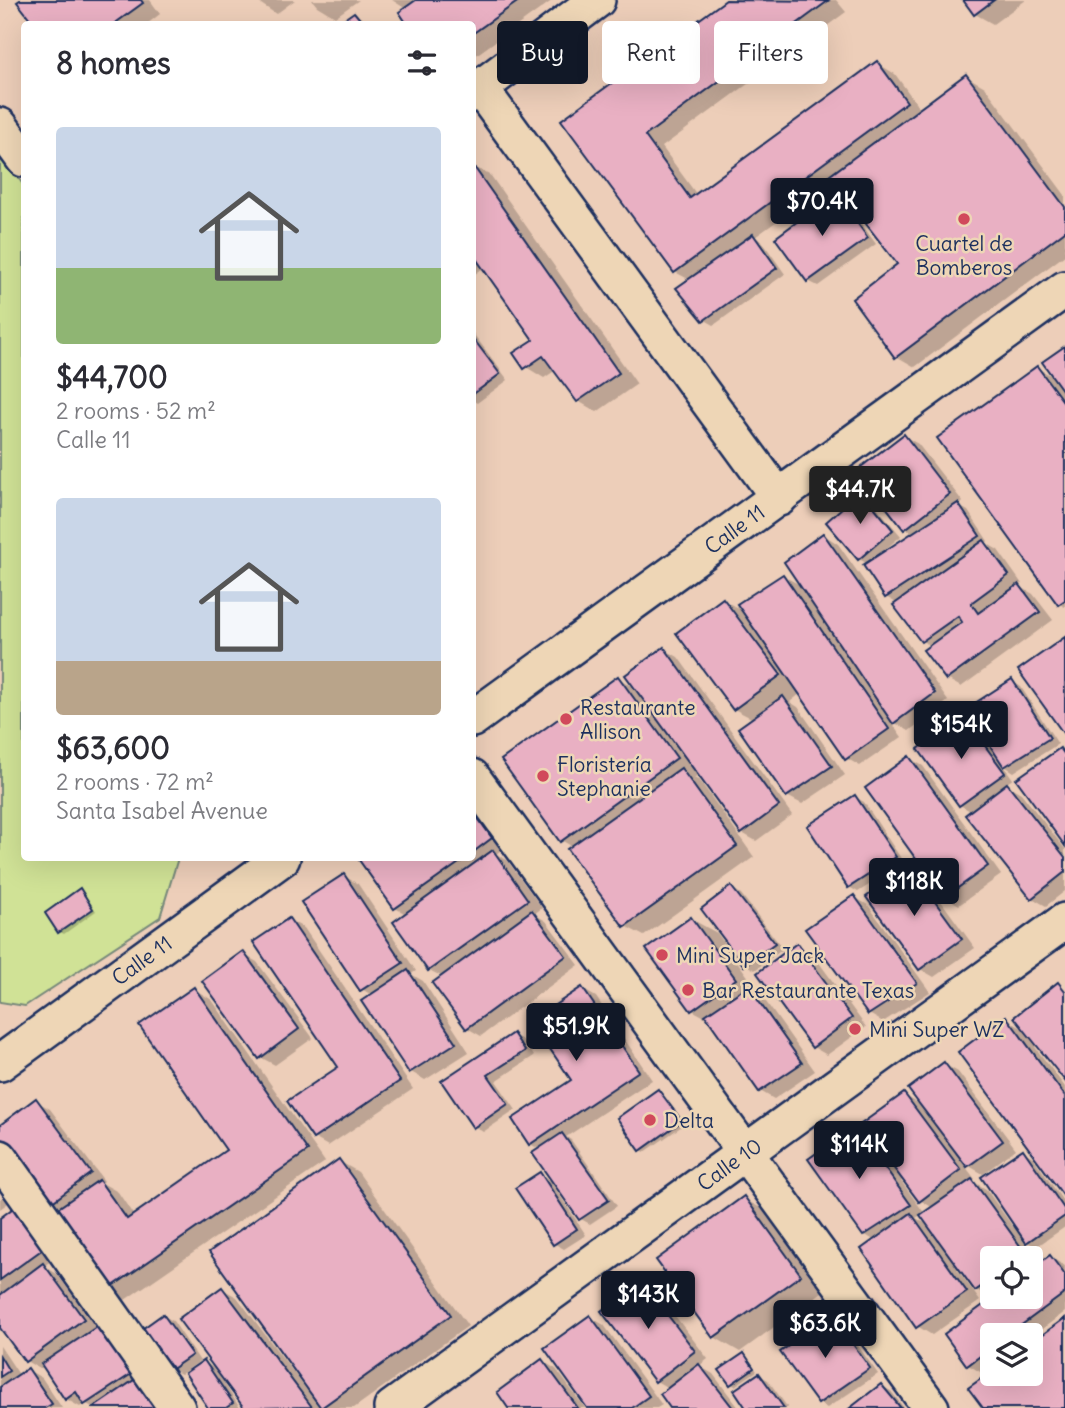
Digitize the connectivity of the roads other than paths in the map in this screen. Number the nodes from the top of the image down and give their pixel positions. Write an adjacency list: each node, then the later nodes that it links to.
1 (597, 0): 2 (street)
2 (476, 91): 6 (street)
3 (0, 126): 4 (street)
4 (21, 155)
5 (1065, 289): 6 (street, Calle 11)
6 (779, 498): 7 (street, Calle 11)
7 (476, 716)
8 (476, 782): 12 (street)
9 (278, 861): 11 (street, Calle 11)
10 (1065, 920): 12 (street, Calle 10)
11 (0, 1063)
12 (744, 1151): 15 (street, Calle 10); 16 (street)
13 (0, 1158): 14 (street)
14 (177, 1408)
15 (392, 1408)
16 (931, 1408)

